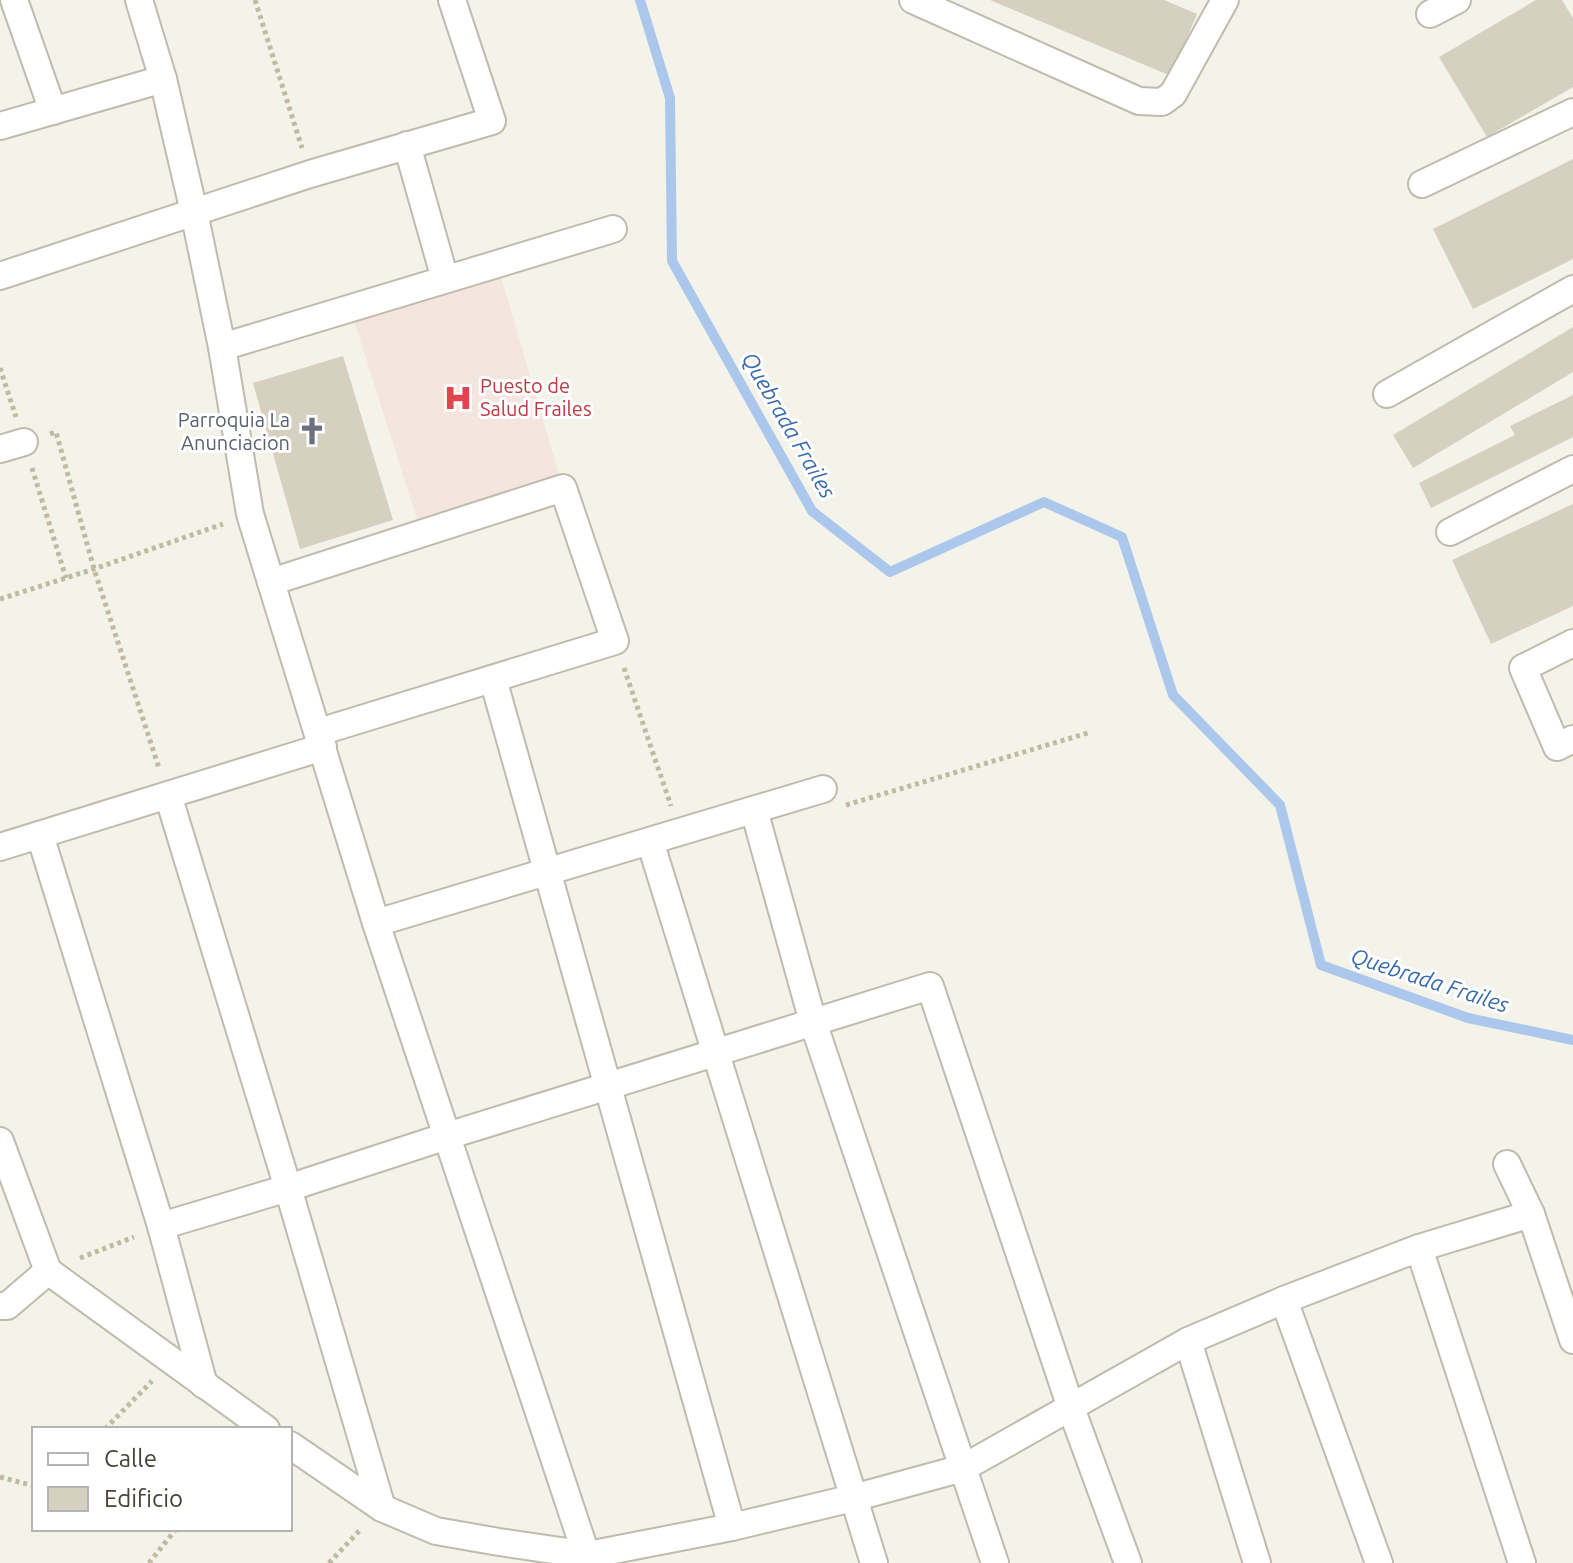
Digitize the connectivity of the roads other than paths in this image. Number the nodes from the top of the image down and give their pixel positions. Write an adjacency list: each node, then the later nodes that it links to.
1 (14, 0): 9 (street)
2 (139, 0): 8 (street)
3 (452, 0): 12 (street)
4 (913, 0): 5 (street)
5 (1225, 0)
6 (1457, 0): 7 (street)
7 (1430, 14)
8 (163, 79): 9 (street); 14 (street)
9 (53, 111): 11 (street)
10 (1573, 112): 13 (street)
11 (0, 126)
12 (407, 145): 14 (street); 17 (street)
13 (1422, 184)
14 (194, 212): 16 (street); 19 (street)
15 (613, 229): 17 (street)
16 (0, 276)
17 (445, 279): 19 (street)
18 (1573, 289): 20 (street)
19 (222, 347): 23 (street)
20 (1387, 394)
21 (1573, 469): 22 (street)
22 (1450, 532)
23 (271, 582): 25 (street); 27 (street)
24 (1573, 643): 26 (street)
25 (493, 679): 27 (street); 34 (street)
26 (1573, 739)
27 (321, 740): 29 (street); 35 (street)
28 (823, 789): 30 (street)
29 (168, 795): 31 (street); 42 (street)
30 (754, 810): 32 (street); 36 (street)
31 (40, 835): 33 (street); 44 (street)
32 (650, 841): 34 (street); 37 (street)
33 (0, 847)
34 (547, 872): 35 (street); 38 (street)
35 (376, 923): 39 (street)
36 (813, 1022): 37 (street); 52 (street); 55 (street)
37 (715, 1053): 38 (street); 56 (street)
38 (607, 1086): 39 (street); 58 (street)
39 (447, 1136): 42 (street); 59 (street)
40 (0, 1141): 46 (street)
41 (1507, 1164): 43 (street)
42 (288, 1188): 44 (street); 57 (street)
43 (1531, 1214): 45 (street); 49 (street)
44 (161, 1226): 51 (street)
45 (1419, 1248): 47 (street); 65 (street)
46 (48, 1271): 48 (street); 51 (street)
47 (1284, 1300): 50 (street); 64 (street)
48 (0, 1306)
49 (1573, 1340)
50 (1188, 1341): 52 (street); 63 (street)
51 (204, 1385): 53 (street)
52 (1071, 1408): 55 (street); 62 (street)
53 (263, 1427)
54 (292, 1446): 57 (street)
55 (963, 1468): 56 (street); 61 (street)
56 (853, 1498): 58 (street); 60 (street)
57 (382, 1508): 59 (street)
58 (732, 1527): 59 (street)
59 (589, 1559)
60 (874, 1563)
61 (995, 1563)
62 (1128, 1563)
63 (1257, 1563)
64 (1379, 1563)
65 (1522, 1563)

